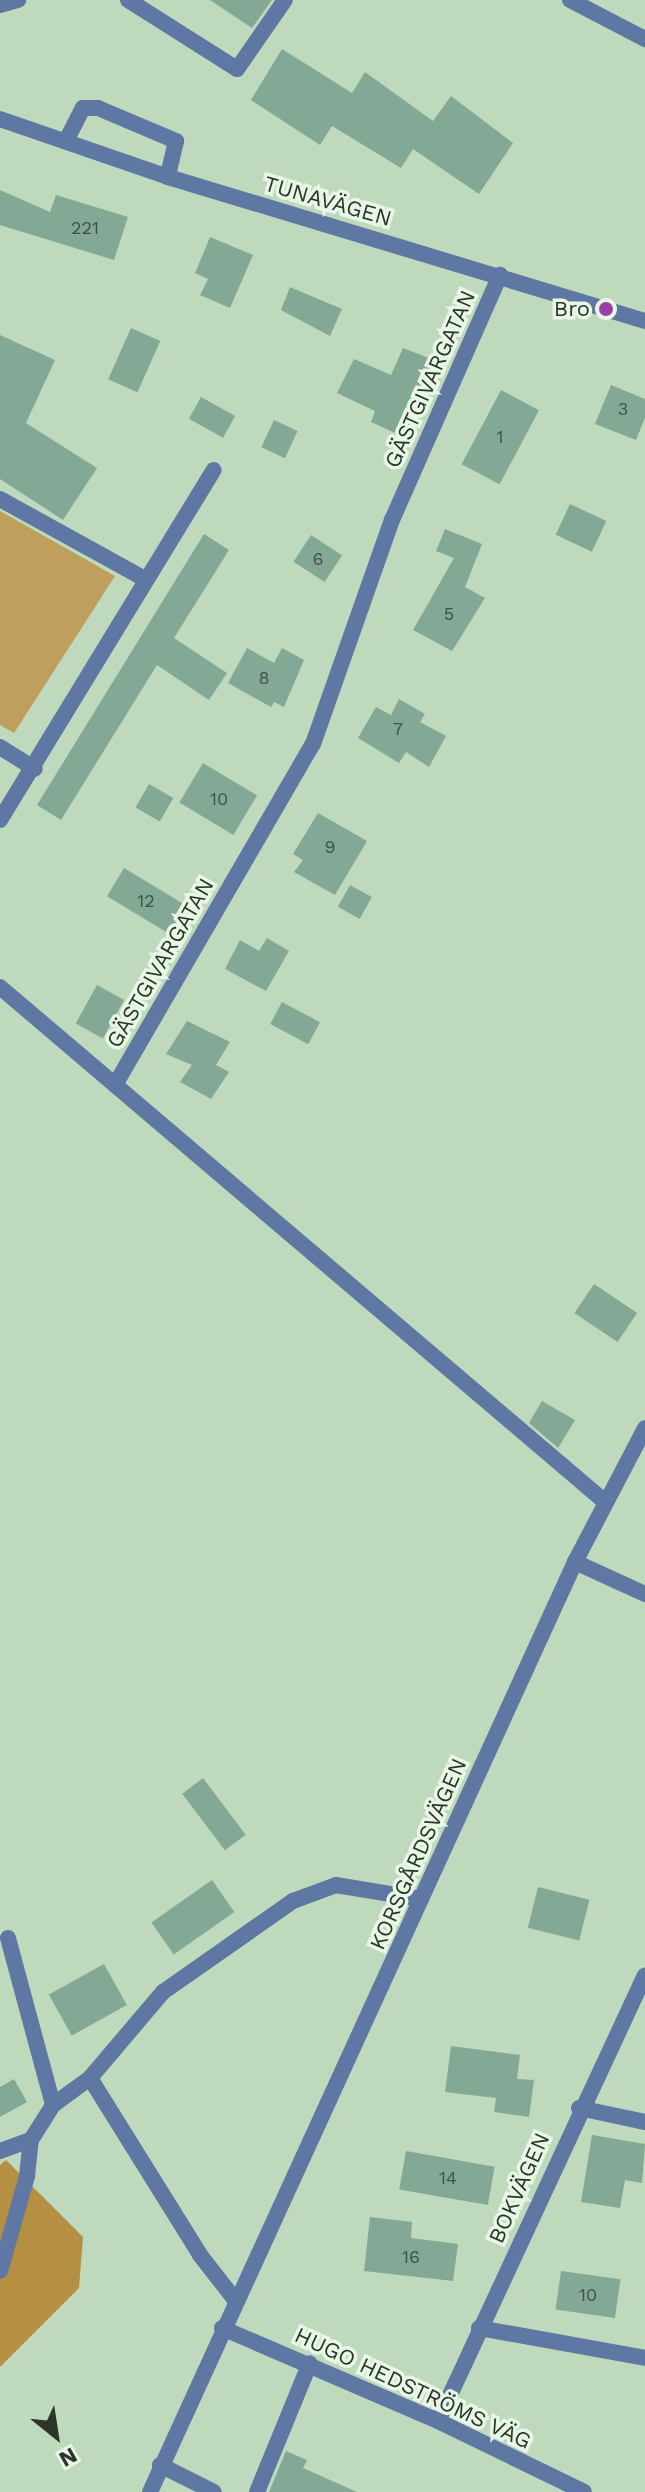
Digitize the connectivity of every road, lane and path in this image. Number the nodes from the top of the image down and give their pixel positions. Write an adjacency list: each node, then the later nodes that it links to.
1 (128, 0): 2 (street)
2 (285, 0)
3 (570, 0): 4 (street)
4 (645, 39)
5 (0, 119): 6 (street, TUNAVÄGEN)
6 (67, 139): 7 (street, TUNAVÄGEN); 7 (street)
7 (168, 177): 8 (street, TUNAVÄGEN)
8 (500, 275): 9 (street, TUNAVÄGEN); 17 (street, GÄSTGIVARGATAN)
9 (645, 321)
10 (214, 470): 12 (street)
11 (0, 499): 12 (street)
12 (145, 579): 14 (street)
13 (0, 747): 14 (street)
14 (35, 769): 15 (street)
15 (0, 820)
16 (0, 987): 17 (street)
17 (115, 1085): 19 (street)
18 (645, 1428): 19 (street, KORSGÅRDSVÄGEN)
19 (604, 1501): 20 (street, KORSGÅRDSVÄGEN)
20 (575, 1562): 21 (street); 22 (street, KORSGÅRDSVÄGEN)
21 (645, 1594)
22 (421, 1899): 25 (street); 32 (street, KORSGÅRDSVÄGEN)
23 (8, 1938): 26 (street)
24 (645, 1976): 27 (street, BOKVÄGEN)
25 (90, 2078): 26 (street); 32 (street)
26 (53, 2105): 29 (street)
27 (579, 2108): 28 (street); 34 (street, BOKVÄGEN)
28 (645, 2122)
29 (31, 2140): 30 (street); 31 (street)
30 (0, 2151)
31 (0, 2271)
32 (236, 2301): 33 (street, KORSGÅRDSVÄGEN)
33 (222, 2328): 36 (street, HUGO HEDSTRÖMS VÄG); 38 (street, KORSGÅRDSVÄGEN)
34 (479, 2328): 35 (street); 37 (street, BOKVÄGEN)
35 (645, 2358)
36 (310, 2363): 37 (street, HUGO HEDSTRÖMS VÄG); 41 (street)
37 (438, 2421): 42 (street, HUGO HEDSTRÖMS VÄG)
38 (160, 2465): 39 (street); 40 (street, KORSGÅRDSVÄGEN)
39 (205, 2490)
40 (150, 2492)
41 (257, 2492)
42 (584, 2492)

